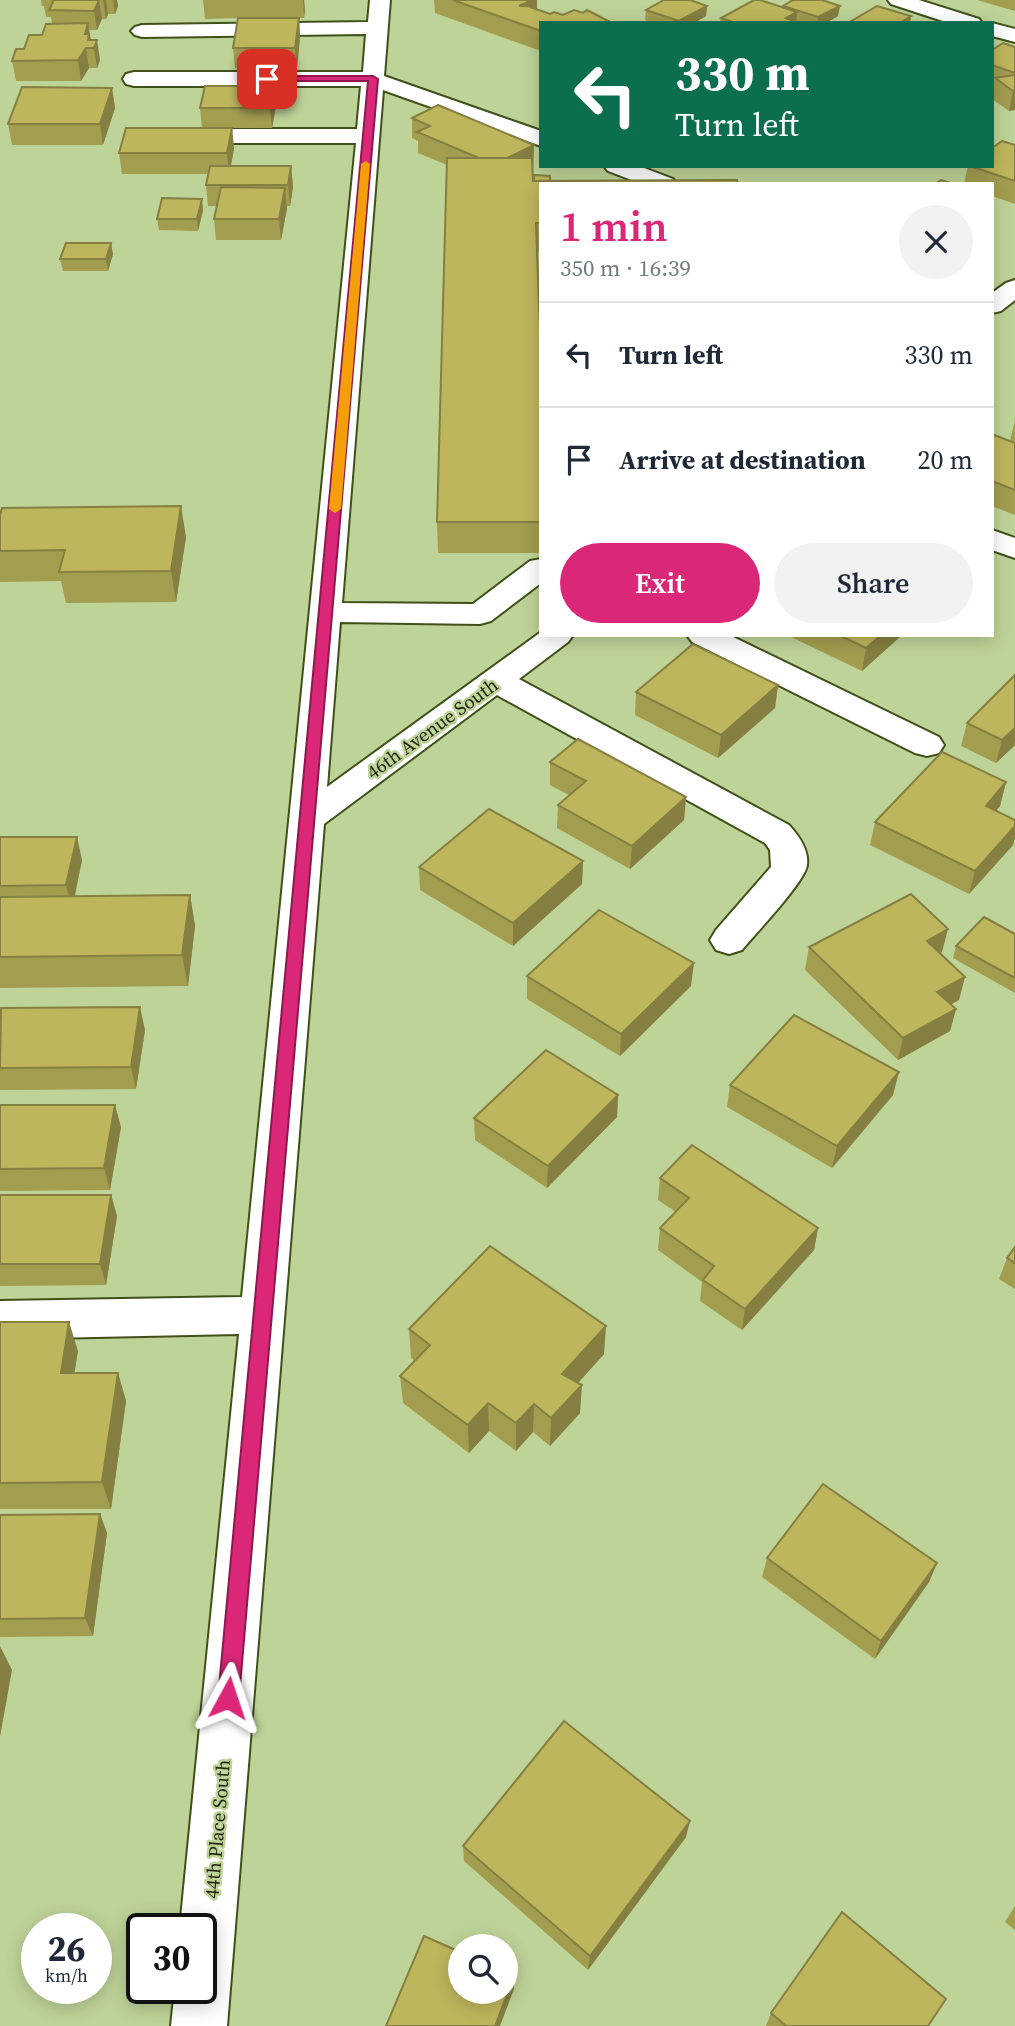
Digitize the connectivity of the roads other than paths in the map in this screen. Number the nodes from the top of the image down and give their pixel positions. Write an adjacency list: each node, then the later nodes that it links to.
1 (898, 0): 3 (street)
2 (379, 14): 5 (street); 8 (street, 44th Place South)
3 (966, 21)
4 (994, 30): 6 (street)
5 (142, 31)
6 (1015, 36)
7 (134, 79): 8 (street)
8 (373, 79): 10 (street, 44th Place South); 11 (street)
9 (160, 136): 10 (street)
10 (368, 136): 19 (street, 44th Place South)
11 (539, 138)
12 (622, 168): 13 (street)
13 (660, 182)
14 (1015, 288): 15 (street)
15 (994, 304)
16 (994, 540): 17 (street)
17 (1015, 549)
18 (539, 570): 19 (street)
19 (326, 612): 24 (street, 44th Place South)
20 (554, 637): 22 (street, 46th Avenue South)
21 (707, 637): 23 (street)
22 (497, 681): 24 (street, 46th Avenue South); 25 (street)
23 (927, 745)
24 (307, 819): 26 (street, 44th Place South)
25 (729, 940)
26 (262, 1315): 27 (street); 28 (street, 44th Place South)
27 (0, 1320)
28 (199, 2026)

